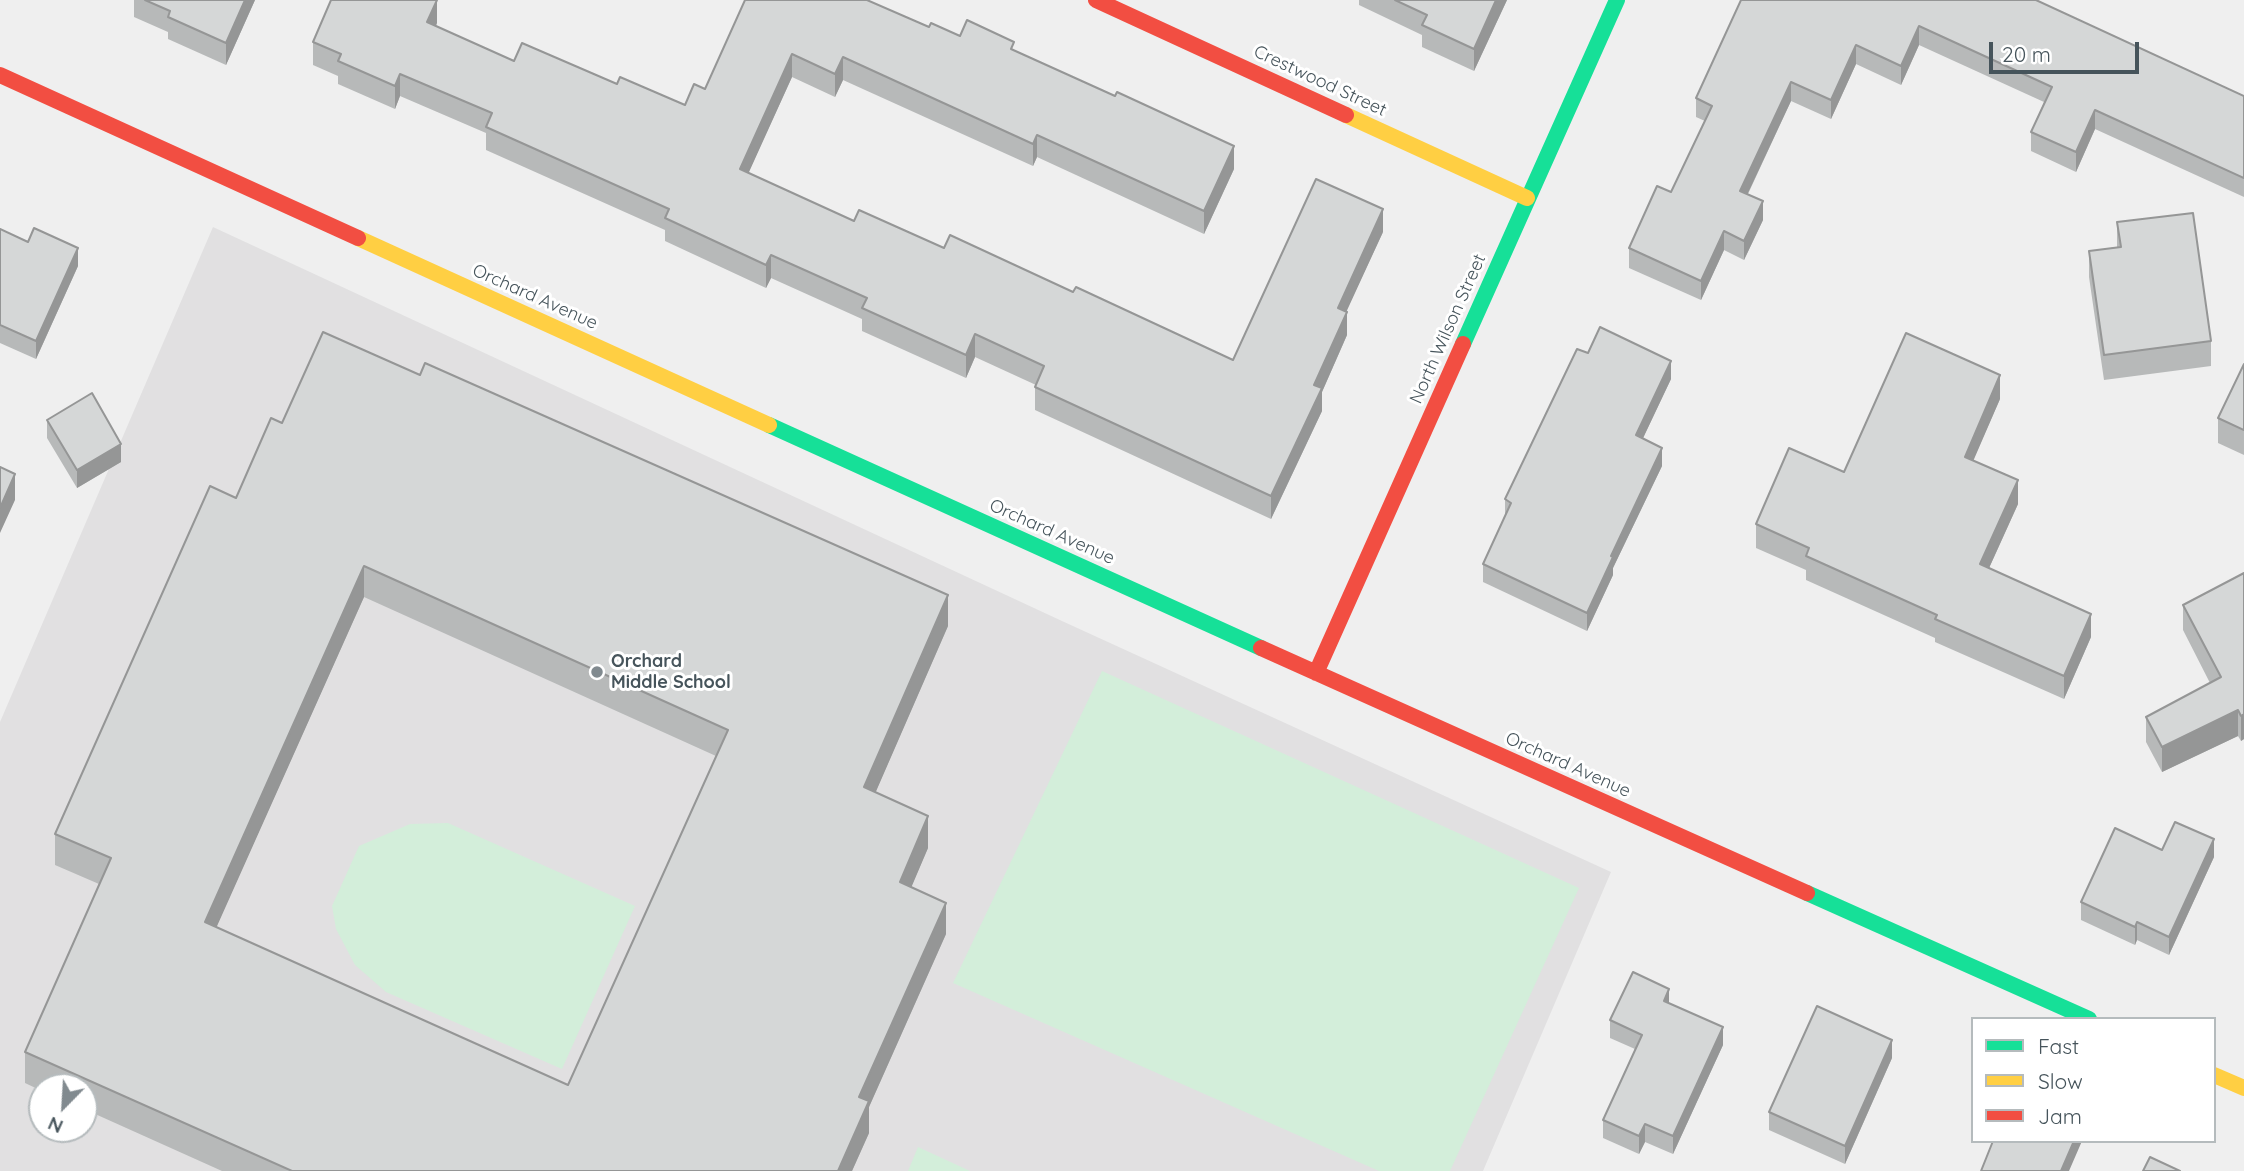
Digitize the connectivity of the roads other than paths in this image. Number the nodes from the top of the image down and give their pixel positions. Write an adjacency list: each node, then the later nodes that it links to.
1 (1096, 0): 4 (street, Crestwood Street)
2 (1617, 0): 4 (street, North Wilson Street)
3 (0, 75): 5 (street, Orchard Avenue)
4 (1527, 198): 5 (street, North Wilson Street)
5 (1316, 673): 6 (street, Orchard Avenue)
6 (2085, 1017)
7 (2216, 1075): 8 (street)
8 (2244, 1088)

